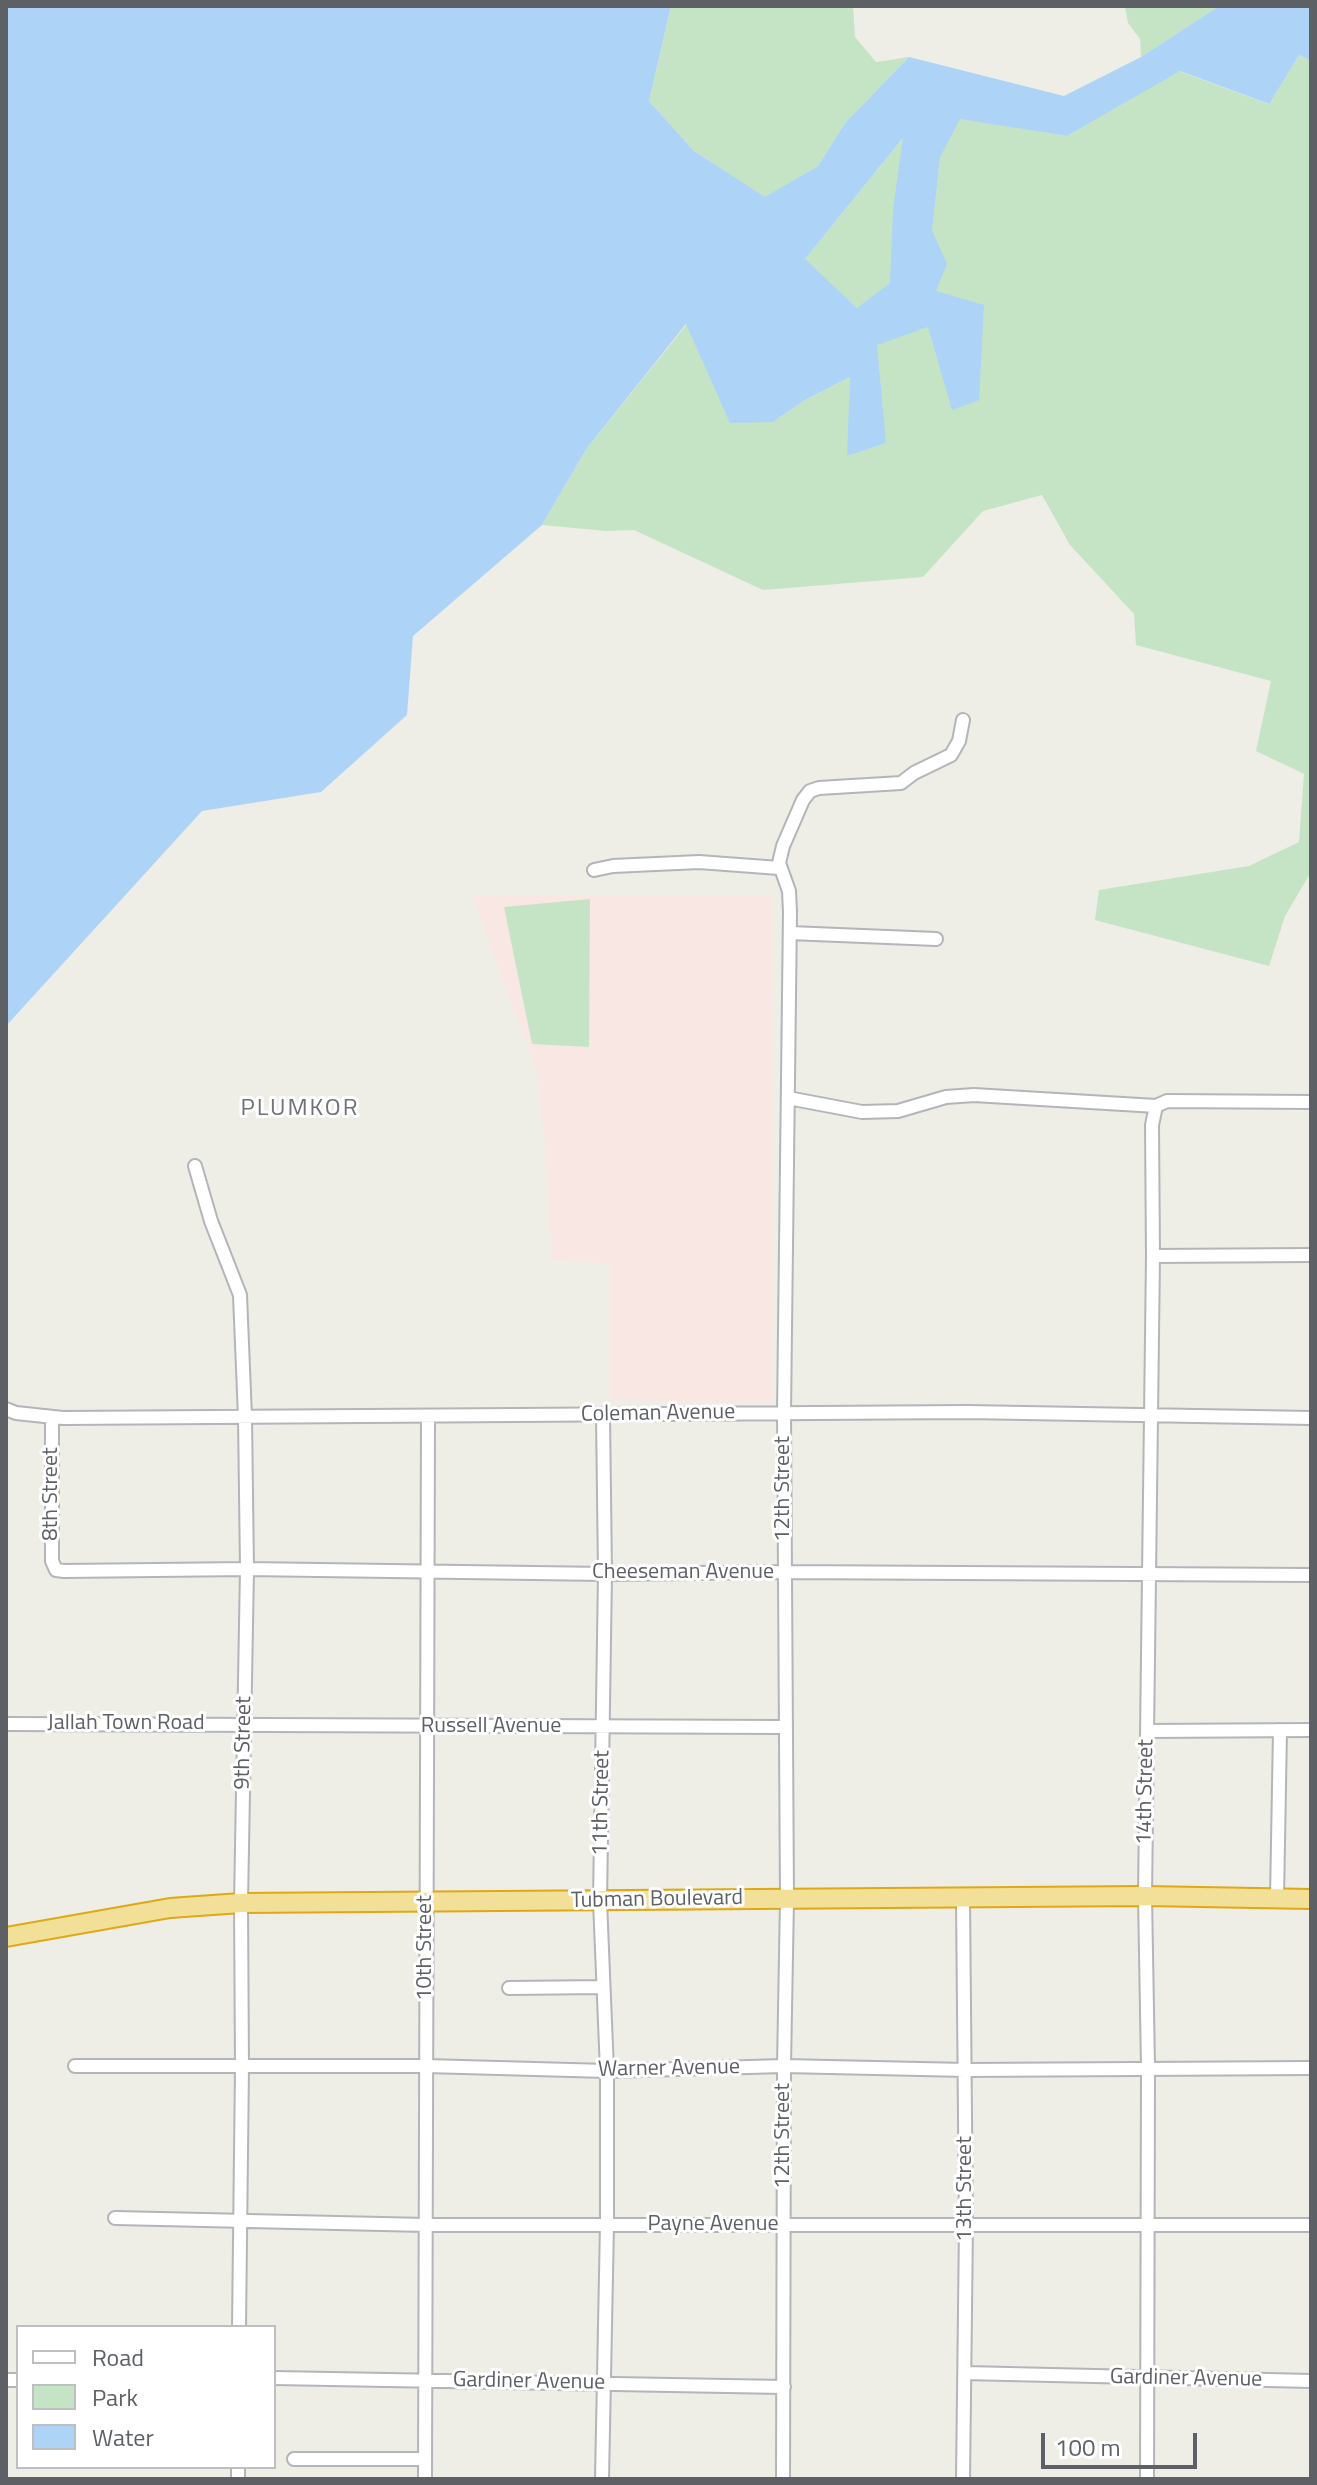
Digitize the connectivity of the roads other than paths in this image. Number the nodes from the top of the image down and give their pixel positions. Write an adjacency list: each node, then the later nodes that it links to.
1 (963, 720): 2 (street)
2 (779, 868): 3 (street); 4 (street, 12th Street)
3 (594, 870)
4 (790, 933): 5 (street); 6 (street, 12th Street)
5 (936, 939)
6 (788, 1098): 8 (street); 13 (street, 12th Street)
7 (1311, 1102): 8 (street)
8 (1156, 1106): 11 (street, 14th Street)
9 (195, 1166): 17 (street, 9th Street)
10 (1311, 1255): 11 (street)
11 (1153, 1256): 15 (street, 14th Street)
12 (6, 1409): 16 (street, Coleman Avenue)
13 (784, 1413): 14 (street, Coleman Avenue); 15 (street, Coleman Avenue); 23 (street, 12th Street)
14 (603, 1415): 18 (street, Coleman Avenue); 24 (street, 11th Street)
15 (1149, 1415): 19 (street, Coleman Avenue); 25 (street, 14th Street)
16 (52, 1417): 17 (street, Coleman Avenue); 21 (street, 8th Street)
17 (245, 1417): 18 (street, Coleman Avenue); 20 (street, 9th Street)
18 (428, 1417): 22 (street, 10th Street)
19 (1311, 1418)
20 (247, 1569): 21 (street, Cheeseman Avenue); 22 (street, Cheeseman Avenue); 28 (street, 9th Street)
21 (56, 1570)
22 (427, 1572): 24 (street, Cheeseman Avenue); 29 (street, 10th Street)
23 (784, 1572): 24 (street, Cheeseman Avenue); 25 (street, Cheeseman Avenue); 31 (street, 12th Street)
24 (605, 1574): 30 (street, 11th Street)
25 (1149, 1574): 26 (street, Cheeseman Avenue); 34 (street, 14th Street)
26 (1311, 1575)
27 (6, 1724): 28 (street, Jallah Town Road)
28 (245, 1725): 29 (street, Russell Avenue); 42 (street, 9th Street)
29 (426, 1727): 30 (street, Russell Avenue); 41 (street, 10th Street)
30 (603, 1727): 31 (street, Russell Avenue); 40 (street, 11th Street)
31 (785, 1727): 37 (street, 12th Street)
32 (1280, 1730): 33 (street); 34 (street); 36 (street)
33 (1311, 1730)
34 (1147, 1731): 35 (street, 14th Street)
35 (1145, 1896): 36 (highway, Tubman Boulevard); 38 (highway, Tubman Boulevard); 50 (street, 14th Street)
36 (1277, 1898): 39 (highway, Tubman Boulevard)
37 (787, 1899): 38 (highway, Tubman Boulevard); 40 (highway, Tubman Boulevard); 48 (street, 12th Street)
38 (963, 1899): 52 (street, 13th Street)
39 (1311, 1899)
40 (600, 1901): 41 (highway, Tubman Boulevard); 44 (street, 11th Street)
41 (426, 1902): 42 (highway, Tubman Boulevard); 47 (street, 10th Street)
42 (241, 1903): 43 (highway, Tubman Boulevard); 49 (street, 9th Street)
43 (6, 1937)
44 (603, 1987): 45 (street); 53 (street, 11th Street)
45 (509, 1988)
46 (75, 2066): 49 (street, Warner Avenue)
47 (426, 2066): 49 (street, Warner Avenue); 53 (street, Warner Avenue); 58 (street, 10th Street)
48 (784, 2066): 52 (street, Warner Avenue); 53 (street, Warner Avenue); 59 (street, 12th Street)
49 (242, 2067): 55 (street, 9th Street)
50 (1148, 2067): 51 (street, Warner Avenue); 52 (street, Warner Avenue); 57 (street, 14th Street)
51 (1311, 2068)
52 (966, 2070): 60 (street, 13th Street)
53 (607, 2071): 56 (street, 11th Street)
54 (115, 2218): 55 (street, Payne Avenue)
55 (240, 2221): 58 (street, Payne Avenue); 62 (street, 9th Street)
56 (607, 2224): 58 (street, Payne Avenue); 59 (street, Payne Avenue); 68 (street, 11th Street)
57 (1148, 2224): 60 (street, Payne Avenue); 61 (street, Payne Avenue); 65 (street, 14th Street)
58 (426, 2225): 66 (street, 10th Street)
59 (784, 2225): 60 (street, Payne Avenue); 69 (street, 12th Street)
60 (966, 2225): 63 (street, 13th Street)
61 (1311, 2225)
62 (239, 2325)
63 (965, 2373): 65 (street, Gardiner Avenue); 75 (street, 13th Street)
64 (276, 2378): 66 (street, Gardiner Avenue)
65 (1148, 2379): 67 (street, Gardiner Avenue); 76 (street, 14th Street)
66 (425, 2380): 68 (street, Gardiner Avenue); 71 (street, 10th Street)
67 (1311, 2381)
68 (605, 2385): 69 (street, Gardiner Avenue); 73 (street, 11th Street)
69 (784, 2387): 74 (street, 12th Street)
70 (294, 2459): 71 (street)
71 (425, 2459): 72 (street, 10th Street)
72 (425, 2479)
73 (602, 2479)
74 (783, 2479)
75 (963, 2479)
76 (1147, 2479)

